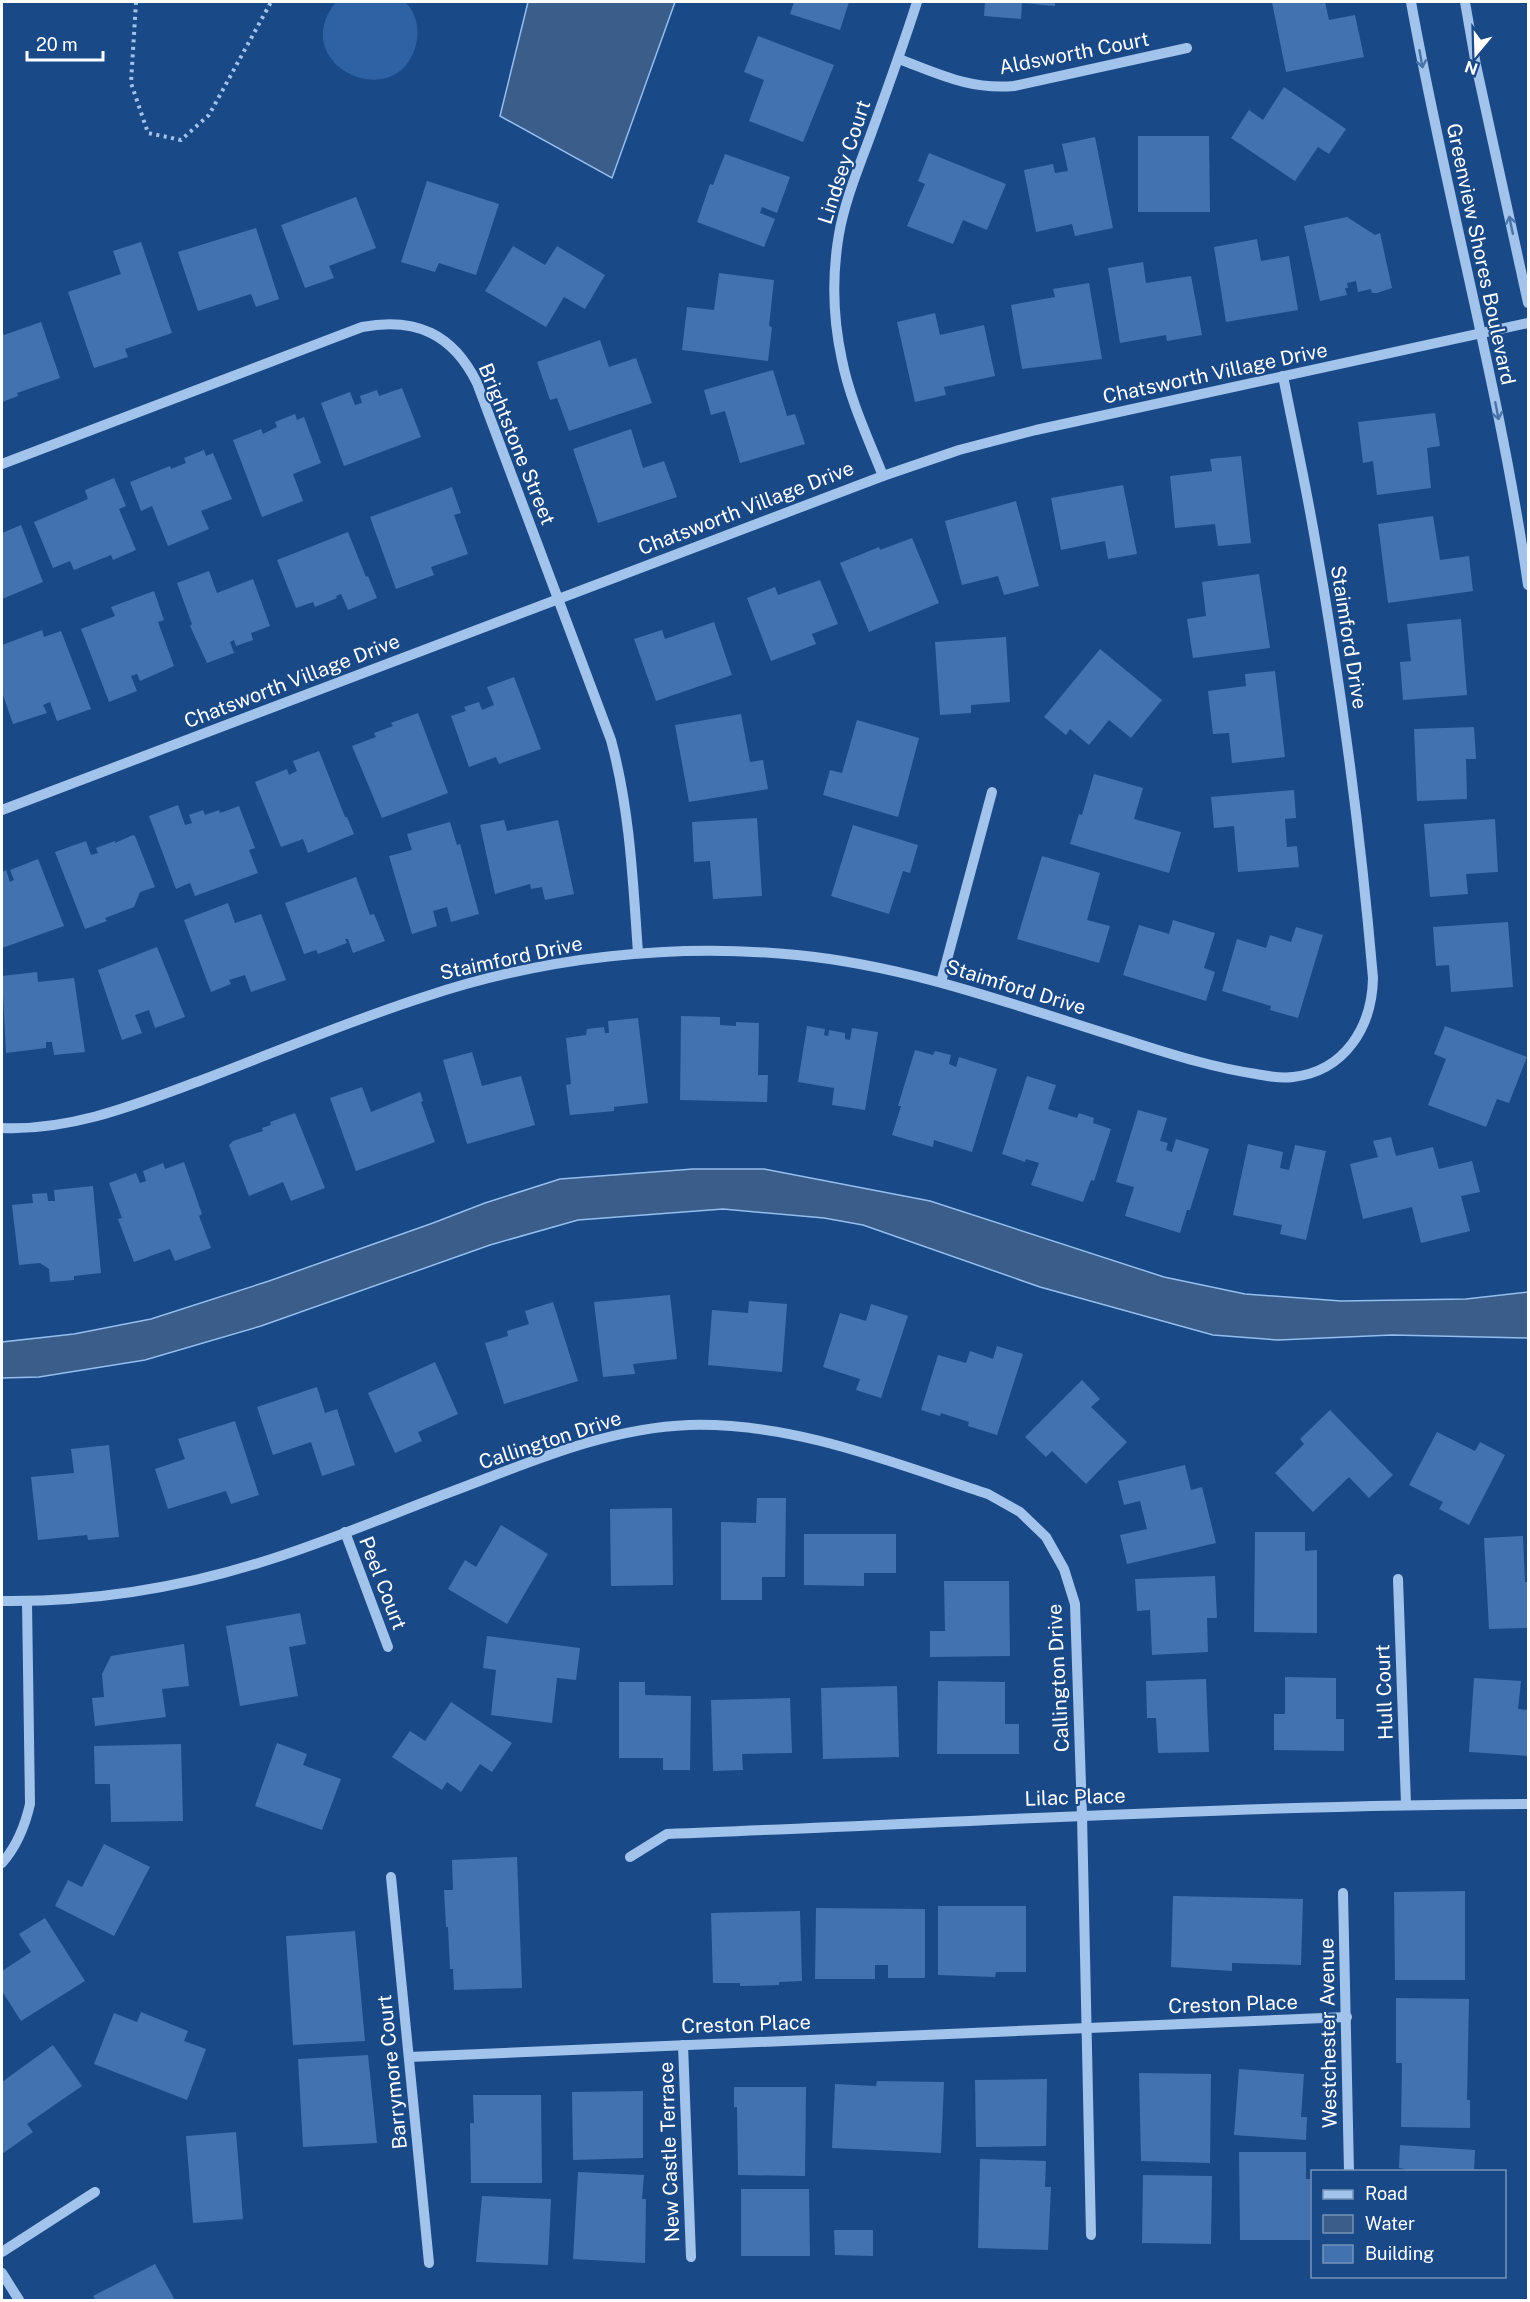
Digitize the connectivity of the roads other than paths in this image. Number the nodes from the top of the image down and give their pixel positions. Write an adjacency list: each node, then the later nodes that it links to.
1 (917, 2): 5 (street, Lindsey Court)
2 (1411, 2): 8 (street, Greenview Shores Boulevard, one-way to 8)
3 (1465, 2): 6 (street, Greenview Shores Boulevard, one-way to 3)
4 (1188, 48): 5 (street, Aldsworth Court)
5 (899, 59): 11 (street, Lindsey Court)
6 (1528, 303)
7 (1528, 323): 8 (street, Chatsworth Village Drive)
8 (1480, 333): 9 (street, Chatsworth Village Drive); 12 (street, Greenview Shores Boulevard, one-way to 12)
9 (1283, 376): 11 (street, Chatsworth Village Drive); 17 (street, Staimford Drive)
10 (2, 464): 13 (street, Brightstone Street)
11 (883, 476): 13 (street, Chatsworth Village Drive)
12 (1528, 585)
13 (559, 599): 15 (street, Chatsworth Village Drive); 16 (street, Brightstone Street)
14 (992, 792): 17 (street)
15 (2, 810)
16 (638, 953): 17 (street, Staimford Drive); 18 (street, Staimford Drive)
17 (941, 982)
18 (2, 1128)
19 (345, 1532): 22 (street, Callington Drive); 23 (street, Peel Court); 26 (street, Callington Drive)
20 (1398, 1579): 24 (street, Hull Court)
21 (2, 1601): 22 (street, Callington Drive)
22 (27, 1602): 28 (street)
23 (388, 1647)
24 (1406, 1804): 25 (street, Lilac Place); 26 (street, Lilac Place)
25 (1528, 1804)
26 (1082, 1815): 27 (street, Lilac Place); 32 (street)
27 (630, 1857)
28 (2, 1863)
29 (391, 1877): 34 (street, Barrymore Court)
30 (1343, 1893): 31 (street, Westchester Avenue)
31 (1347, 2018): 32 (street, Creston Place); 35 (street, Westchester Avenue)
32 (1085, 2028): 33 (street, Creston Place); 37 (street)
33 (683, 2045): 34 (street, Creston Place); 39 (street, New Castle Terrace)
34 (409, 2057): 40 (street, Barrymore Court)
35 (1349, 2170)
36 (95, 2192): 38 (street)
37 (1090, 2235)
38 (2, 2252)
39 (691, 2257)
40 (429, 2263)
41 (2, 2273): 42 (street)
42 (19, 2301)

